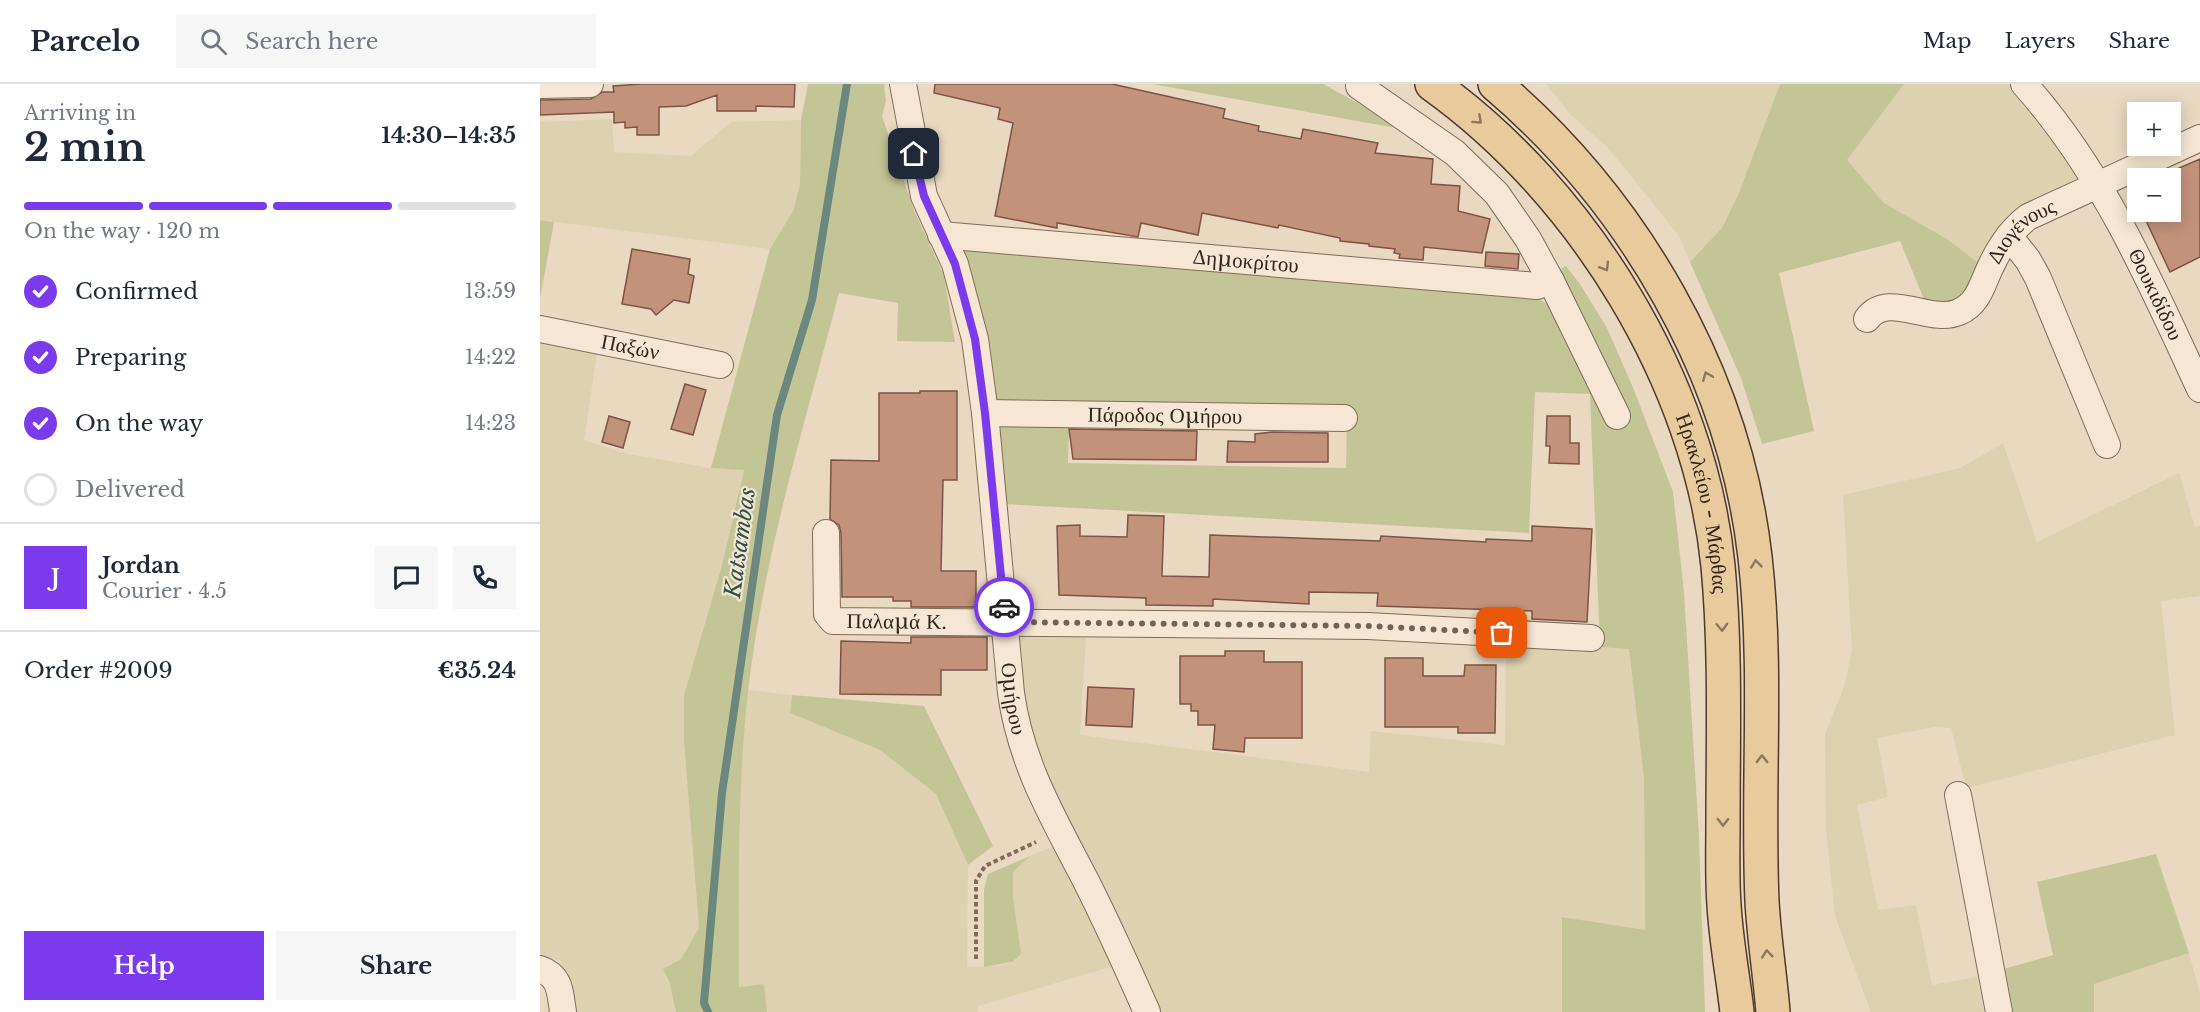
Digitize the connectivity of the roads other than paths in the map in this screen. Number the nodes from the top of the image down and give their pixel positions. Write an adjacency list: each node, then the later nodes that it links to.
1 (540, 84): 2 (street)
2 (590, 84)
3 (903, 84): 10 (street, Ομήρου)
4 (1432, 84): 28 (main road, Ηρακλείου - Μάρθας, one-way to 28)
5 (1495, 84): 29 (main road, Ηρακλείου - Μάρθας, one-way to 5)
6 (2024, 84): 9 (street, Θουκιδίδου)
7 (1359, 86): 12 (street)
8 (2200, 138): 9 (street, Διογένους)
9 (2097, 184): 11 (street, Διογένους); 16 (street, Θουκιδίδου)
10 (941, 235): 12 (street, Δημοκρίτου); 17 (street, Ομήρου)
11 (2009, 236): 13 (street, Διογένους); 20 (street)
12 (1551, 282): 18 (street)
13 (1867, 319)
14 (540, 329): 15 (street, Παξών)
15 (720, 365)
16 (2200, 389)
17 (985, 413): 19 (street, Πάροδος Ομήρου); 22 (street, Ομήρου)
18 (1617, 416)
19 (1344, 418)
20 (2107, 445)
21 (826, 533): 22 (street, Παλαμά Κ.)
22 (1006, 622): 23 (street, Παλαμά Κ.); 27 (street, Ομήρου)
23 (1591, 638)
24 (1958, 795): 30 (street)
25 (540, 969): 26 (street)
26 (563, 1012)
27 (1147, 1012)
28 (1737, 1012)
29 (1773, 1012)
30 (1999, 1012)

